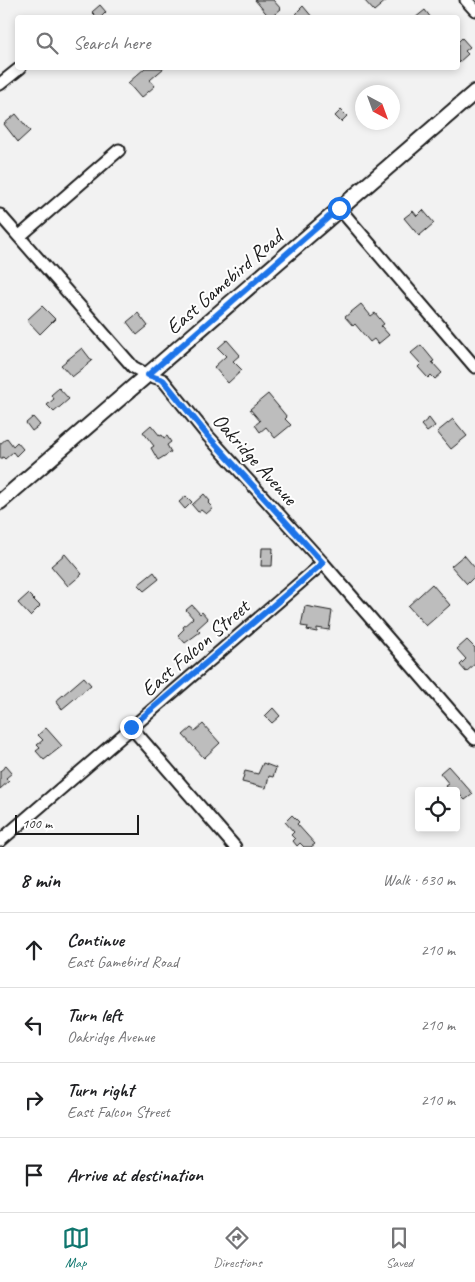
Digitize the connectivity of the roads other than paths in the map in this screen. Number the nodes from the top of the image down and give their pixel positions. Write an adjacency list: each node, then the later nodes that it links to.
1 (466, 0): 2 (street)
2 (475, 10)
3 (18, 70): 4 (street)
4 (0, 84)
5 (475, 92): 7 (main road, East Gamebird Road)
6 (118, 150): 9 (street)
7 (339, 208): 10 (street); 11 (main road, East Gamebird Road)
8 (0, 215): 9 (street, Oakridge Avenue)
9 (20, 236): 11 (street, Oakridge Avenue)
10 (475, 367)
11 (148, 375): 12 (main road, East Gamebird Road); 13 (street, Oakridge Avenue)
12 (0, 502)
13 (323, 563): 14 (street, East Falcon Street); 15 (street, Oakridge Avenue)
14 (131, 727): 16 (street, East Falcon Street); 17 (street)
15 (475, 739)
16 (0, 841)
17 (234, 847)

